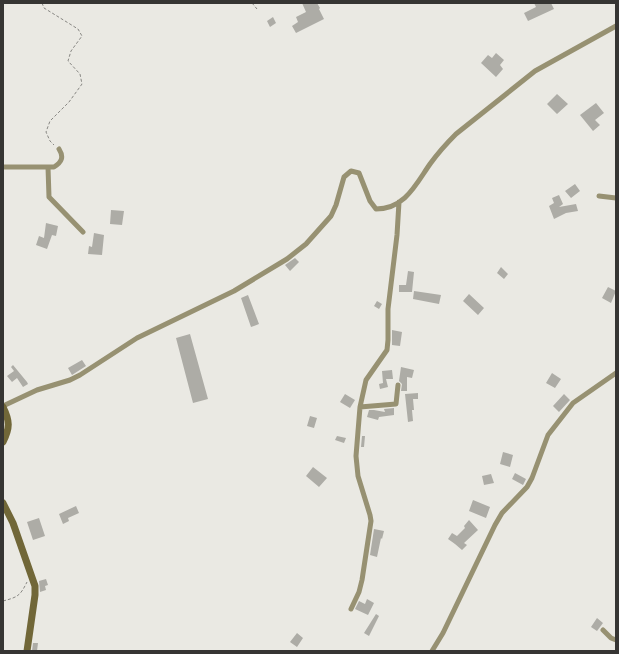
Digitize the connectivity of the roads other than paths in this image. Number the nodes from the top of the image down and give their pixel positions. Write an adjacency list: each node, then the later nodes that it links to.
1 (616, 26): 7 (street)
2 (60, 149): 4 (street)
3 (3, 167): 4 (street)
4 (48, 167): 8 (street)
5 (599, 196): 6 (street)
6 (616, 198)
7 (399, 202): 11 (street); 12 (street)
8 (83, 232)
9 (616, 373): 20 (street)
10 (398, 385): 12 (street)
11 (3, 407): 13 (street)
12 (360, 407): 16 (street)
13 (6, 434): 14 (street)
14 (3, 442)
15 (3, 503): 19 (street)
16 (351, 609)
17 (603, 630): 18 (street)
18 (616, 640)
19 (27, 651)
20 (432, 651)

